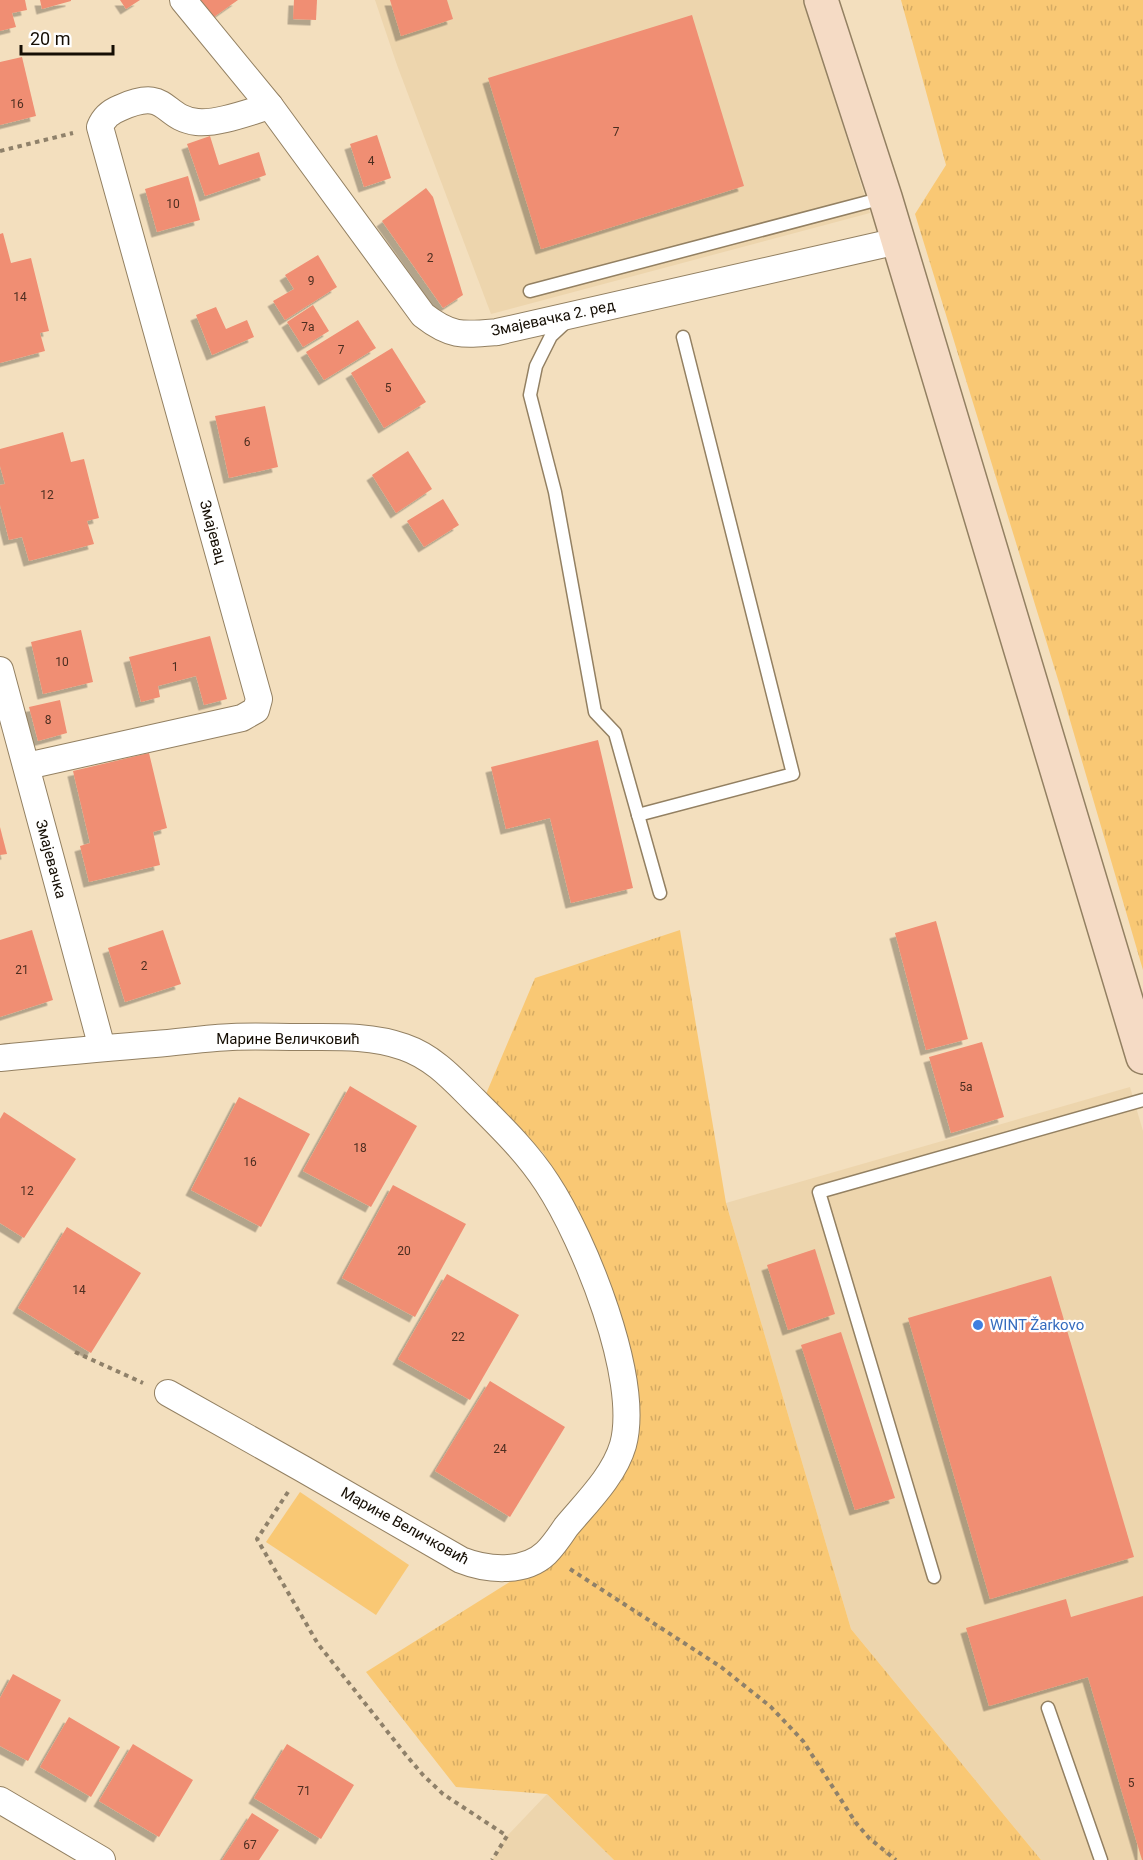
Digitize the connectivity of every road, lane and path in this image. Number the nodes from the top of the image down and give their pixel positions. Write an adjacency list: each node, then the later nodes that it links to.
1 (183, 0): 3 (street, Змајевачка 2. ред)
2 (821, 0): 6 (main road)
3 (270, 106): 4 (street); 9 (street, Змајевачка 2. ред)
4 (100, 126): 5 (path); 13 (street, Змајевац)
5 (0, 151)
6 (885, 197): 7 (main road); 8 (lane)
7 (898, 241): 9 (street, Змајевачка 2. ред); 17 (main road)
8 (530, 291)
9 (576, 313): 14 (lane)
10 (682, 337): 14 (lane)
11 (0, 670): 12 (street, Змајевачка)
12 (8, 734): 13 (street, Змајевачка)
13 (27, 766): 16 (street, Змајевачка)
14 (638, 815): 15 (lane)
15 (660, 893)
16 (102, 1048): 18 (street, Марине Величковић); 23 (street, Марине Величковић)
17 (1143, 1057)
18 (0, 1058)
19 (1143, 1100): 24 (lane)
20 (75, 1352): 21 (path)
21 (168, 1393): 22 (street, Марине Величковић)
22 (303, 1469): 23 (street, Марине Величковић); 28 (path)
23 (545, 1554): 29 (path)
24 (934, 1577)
25 (1048, 1708): 30 (lane)
26 (0, 1800): 27 (street)
27 (102, 1860)
28 (492, 1860)
29 (896, 1860)
30 (1101, 1860)

